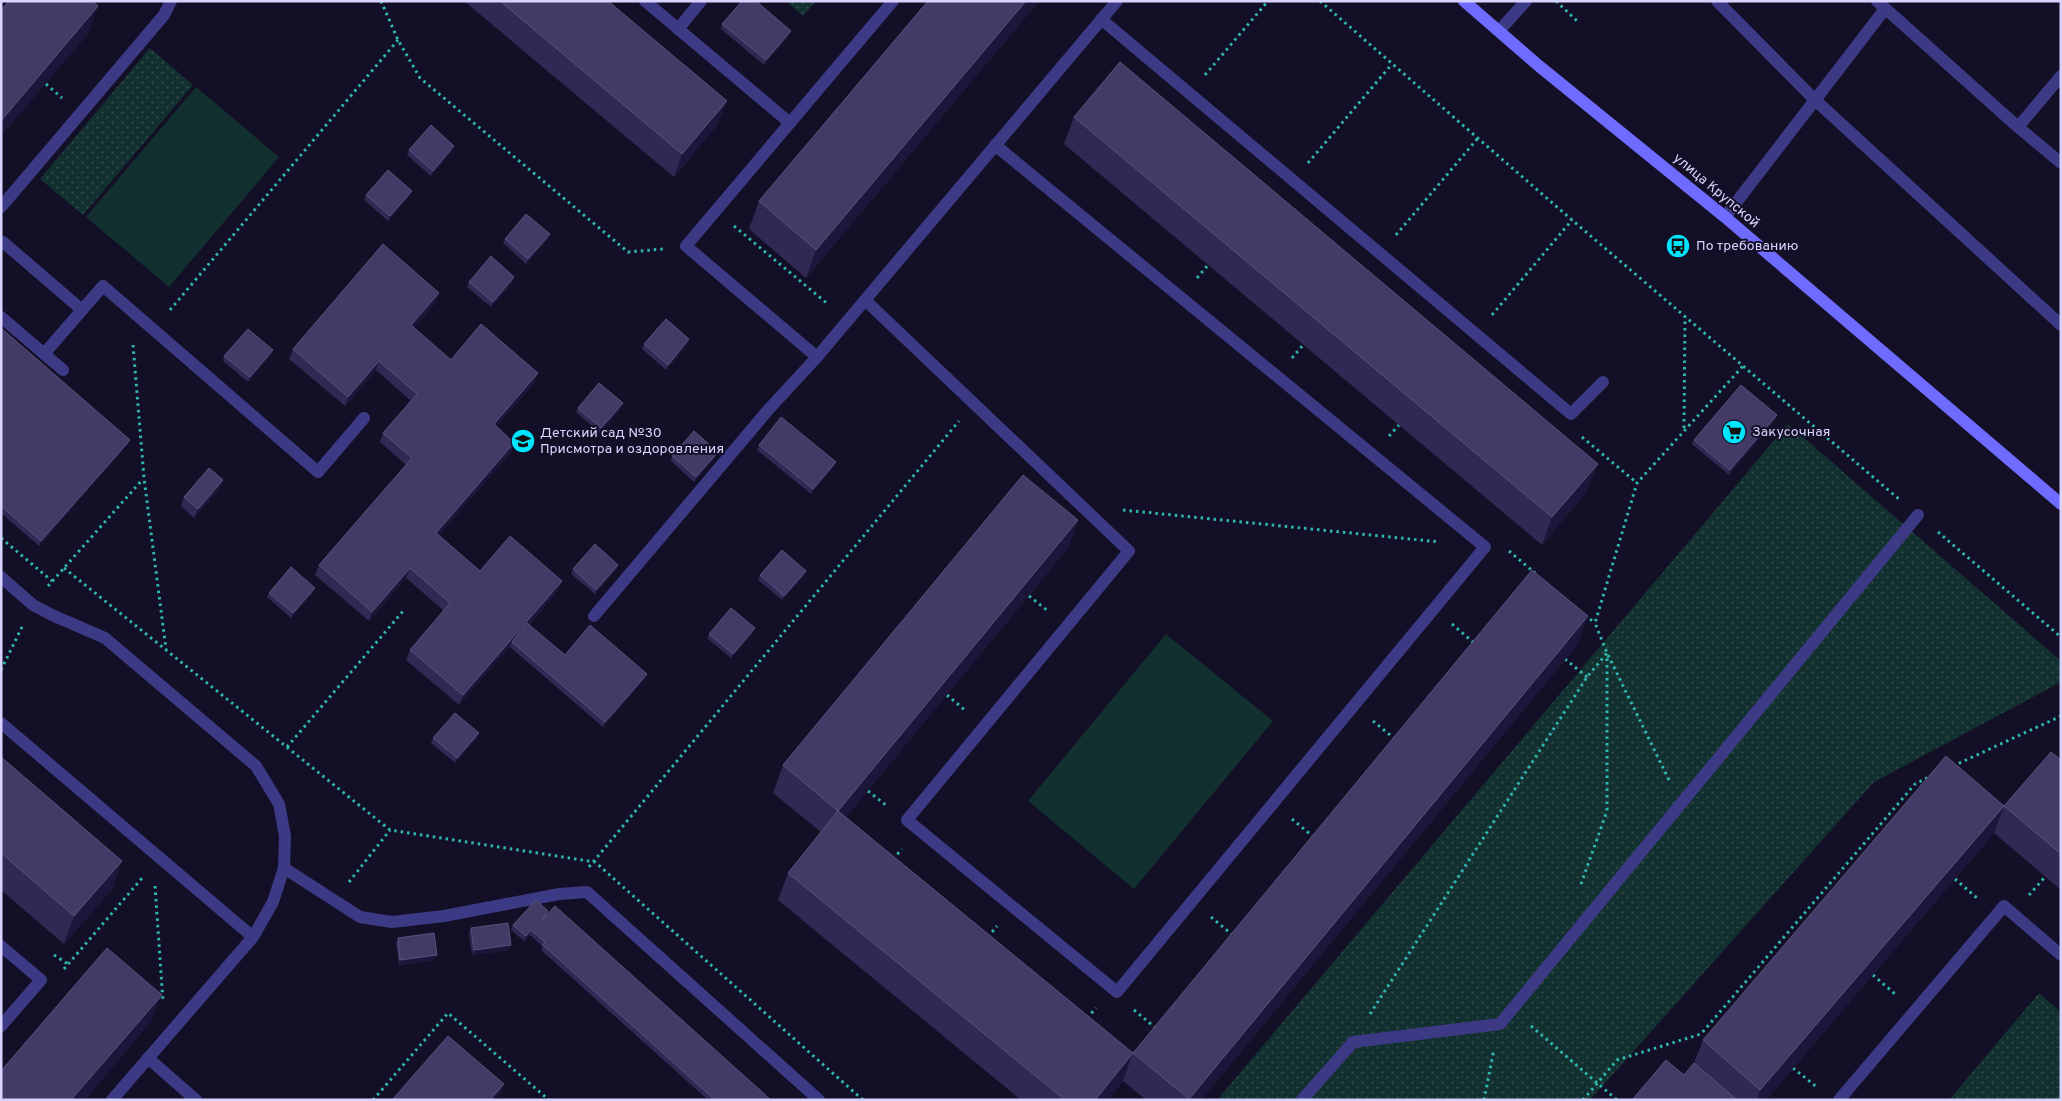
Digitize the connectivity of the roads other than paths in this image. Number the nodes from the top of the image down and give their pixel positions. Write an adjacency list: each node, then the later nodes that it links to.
1 (171, 1): 19 (street)
2 (645, 1): 11 (street)
3 (701, 1): 11 (street)
4 (893, 1): 15 (street)
5 (1117, 1): 10 (street)
6 (1464, 1): 12 (main road, улица Крупской)
7 (1526, 1): 12 (street)
8 (1717, 1): 14 (street)
9 (1881, 5): 14 (street); 16 (street)
10 (1101, 19): 17 (street); 29 (street)
11 (678, 29): 15 (street)
12 (1499, 31): 20 (main road, улица Крупской)
13 (2061, 76): 16 (street)
14 (1814, 99): 20 (street); 25 (street)
15 (790, 123): 27 (street)
16 (2018, 127): 18 (street)
17 (995, 145): 22 (street); 22 (street)
18 (2061, 163)
19 (1, 207)
20 (1725, 217): 31 (main road, улица Крупской)
21 (1, 244): 23 (street)
22 (865, 300): 27 (street)
23 (82, 310): 26 (street); 30 (street)
24 (1, 317): 26 (street)
25 (2061, 325)
26 (44, 354): 28 (street)
27 (817, 357): 34 (street)
28 (64, 370)
29 (1603, 382)
30 (364, 418)
31 (2061, 504)
32 (1918, 515): 45 (street)
33 (1, 577): 36 (street)
34 (594, 616)
35 (1, 723): 37 (street)
36 (284, 868): 37 (street); 44 (street)
37 (253, 937): 41 (street)
38 (1, 946): 40 (street)
39 (2061, 955): 46 (street)
40 (1, 1026)
41 (148, 1058): 42 (street); 43 (street)
42 (112, 1100)
43 (196, 1100)
44 (819, 1100)
45 (1302, 1100)
46 (1839, 1100)

